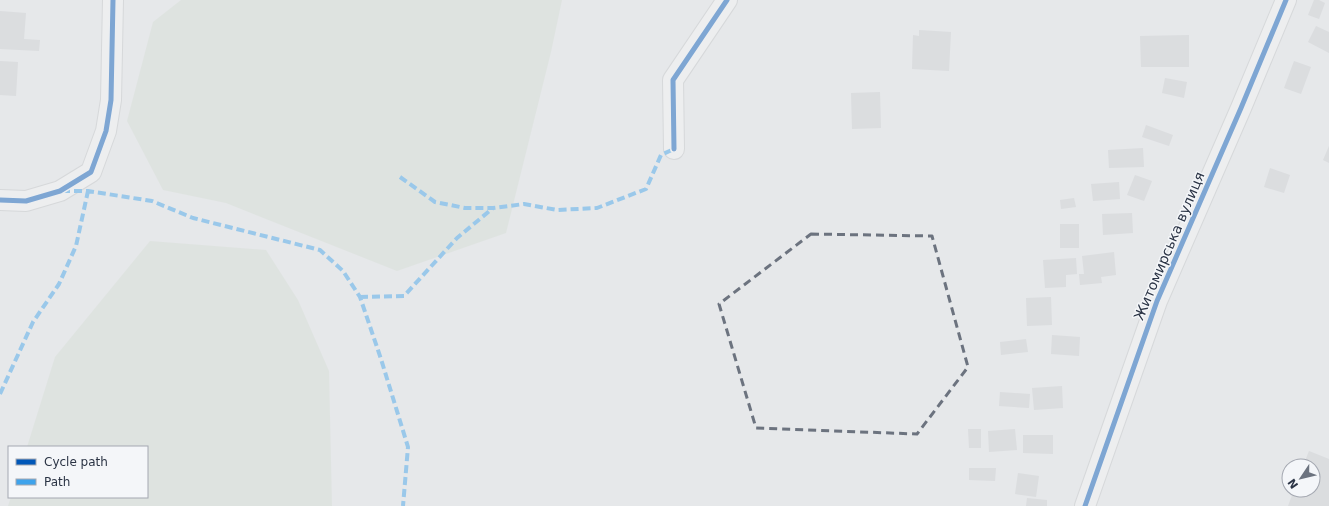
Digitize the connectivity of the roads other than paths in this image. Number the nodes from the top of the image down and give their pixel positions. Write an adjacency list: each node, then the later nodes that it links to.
1 (113, 0): 5 (street)
2 (727, 0): 4 (street)
3 (1286, 0): 8 (street, Житомирська вулиця)
4 (674, 149)
5 (48, 193): 6 (street); 7 (street)
6 (0, 194)
7 (0, 200)
8 (1085, 506)

